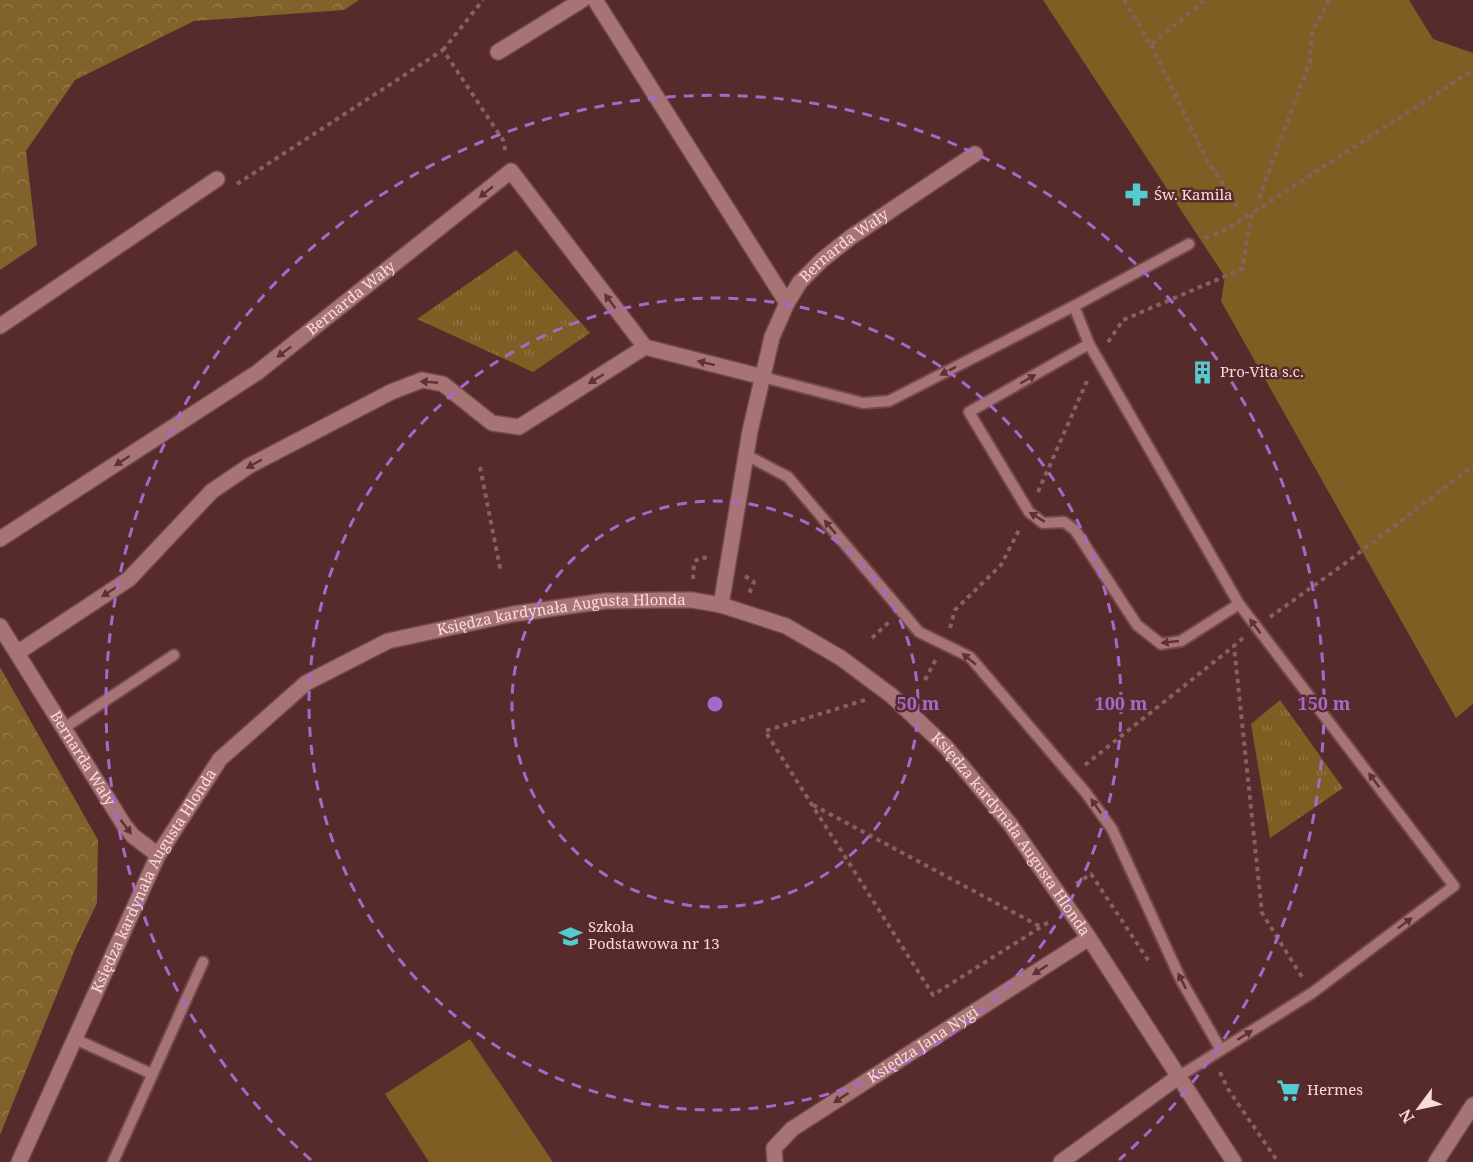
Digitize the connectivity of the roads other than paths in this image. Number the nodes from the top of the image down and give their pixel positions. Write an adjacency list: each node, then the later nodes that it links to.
1 (582, 0): 3 (street)
2 (595, 0): 7 (street)
3 (498, 52)
4 (975, 154): 7 (street, Bernarda Wały)
5 (223, 184): 9 (street)
6 (1190, 244): 8 (lane)
7 (787, 303): 12 (street, Bernarda Wały)
8 (1074, 306): 10 (lane); 12 (lane, one-way to 12)
9 (0, 326)
10 (1089, 344): 15 (lane); 15 (lane, one-way to 10)
11 (645, 347): 12 (street, one-way to 11); 14 (street, Bernarda Wały, one-way to 14); 18 (street, one-way to 18)
12 (763, 377): 13 (street, Bernarda Wały)
13 (746, 455): 16 (street, Bernarda Wały); 25 (lane, one-way to 13)
14 (0, 539)
15 (1239, 604): 25 (lane, one-way to 15)
16 (721, 605): 21 (street, Księdza kardynała Augusta Hlonda); 22 (street, Księdza kardynała Augusta Hlonda)
17 (0, 626): 18 (street, Bernarda Wały)
18 (17, 653): 20 (street, Bernarda Wały)
19 (174, 655): 20 (lane)
20 (64, 728): 21 (street, Bernarda Wały, one-way to 21)
21 (158, 855): 24 (street, Księdza kardynała Augusta Hlonda)
22 (1089, 938): 27 (street, Księdza kardynała Augusta Hlonda); 31 (street, Księdza Jana Nygi, one-way to 31)
23 (203, 962): 26 (lane)
24 (75, 1039): 26 (lane); 29 (street, Księdza kardynała Augusta Hlonda)
25 (1221, 1050): 27 (lane)
26 (153, 1074): 30 (lane)
27 (1178, 1077): 32 (street); 33 (street, Księdza kardynała Augusta Hlonda)
28 (1473, 1105): 34 (street)
29 (19, 1162)
30 (113, 1162)
31 (775, 1162)
32 (1061, 1162)
33 (1234, 1162)
34 (1436, 1162)

